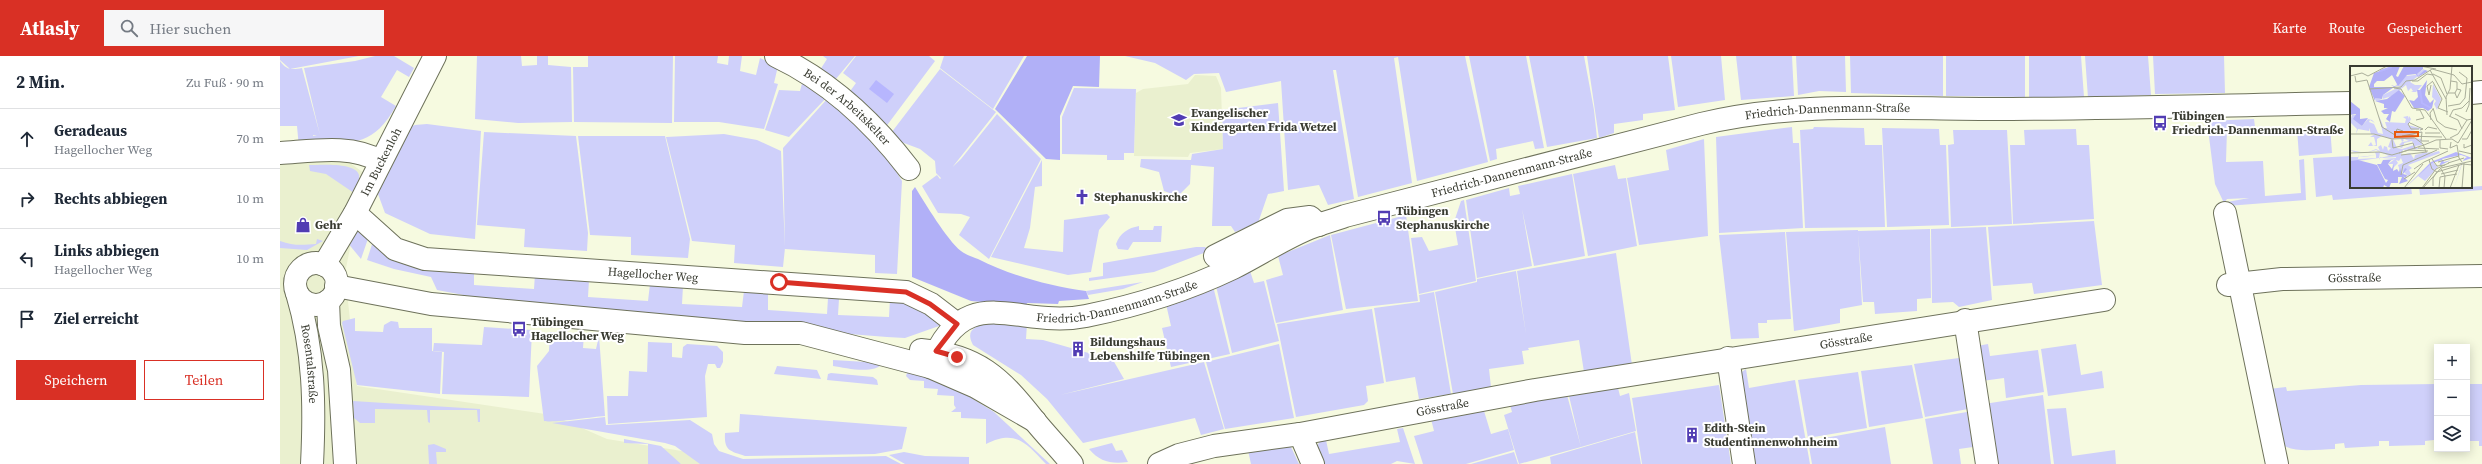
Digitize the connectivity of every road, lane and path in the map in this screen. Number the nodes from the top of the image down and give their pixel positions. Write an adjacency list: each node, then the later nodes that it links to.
1 (434, 56): 7 (street, Im Buckenloh)
2 (776, 56): 8 (street, Bei der Arbeitskelter)
3 (2482, 92): 4 (street)
4 (2472, 93)
5 (2350, 103): 11 (street, Friedrich-Dannenmann-Straße)
6 (280, 153): 7 (street)
7 (380, 161): 9 (street, Im Buckenloh)
8 (909, 169)
9 (355, 213): 13 (street, Im Buckenloh); 20 (street, Hagellocher Weg)
10 (2225, 213): 16 (street)
11 (1319, 225): 12 (street); 20 (street, Friedrich-Dannenmann-Straße)
12 (1215, 256)
13 (324, 265): 15 (street); 17 (street)
14 (2482, 276): 16 (street, Gösstraße)
15 (291, 280): 17 (street); 25 (street, Rosentalstraße)
16 (2234, 284): 33 (street)
17 (332, 293): 22 (street); 23 (street, Rosentalstraße)
18 (2104, 300): 19 (street, Gösstraße)
19 (1965, 320): 21 (street, Gösstraße); 32 (street)
20 (957, 324): 22 (street, Friedrich-Dannenmann-Straße)
21 (1728, 358): 24 (street, Gösstraße); 31 (street)
22 (933, 359): 28 (street)
23 (343, 434): 25 (street); 27 (street, Rosentalstraße)
24 (1300, 434): 29 (street, Gösstraße); 30 (street)
25 (314, 436): 26 (street, Rosentalstraße)
26 (312, 464)
27 (345, 464)
28 (1072, 464)
29 (1159, 464)
30 (1312, 464)
31 (1744, 464)
32 (1987, 464)
33 (2277, 464)

